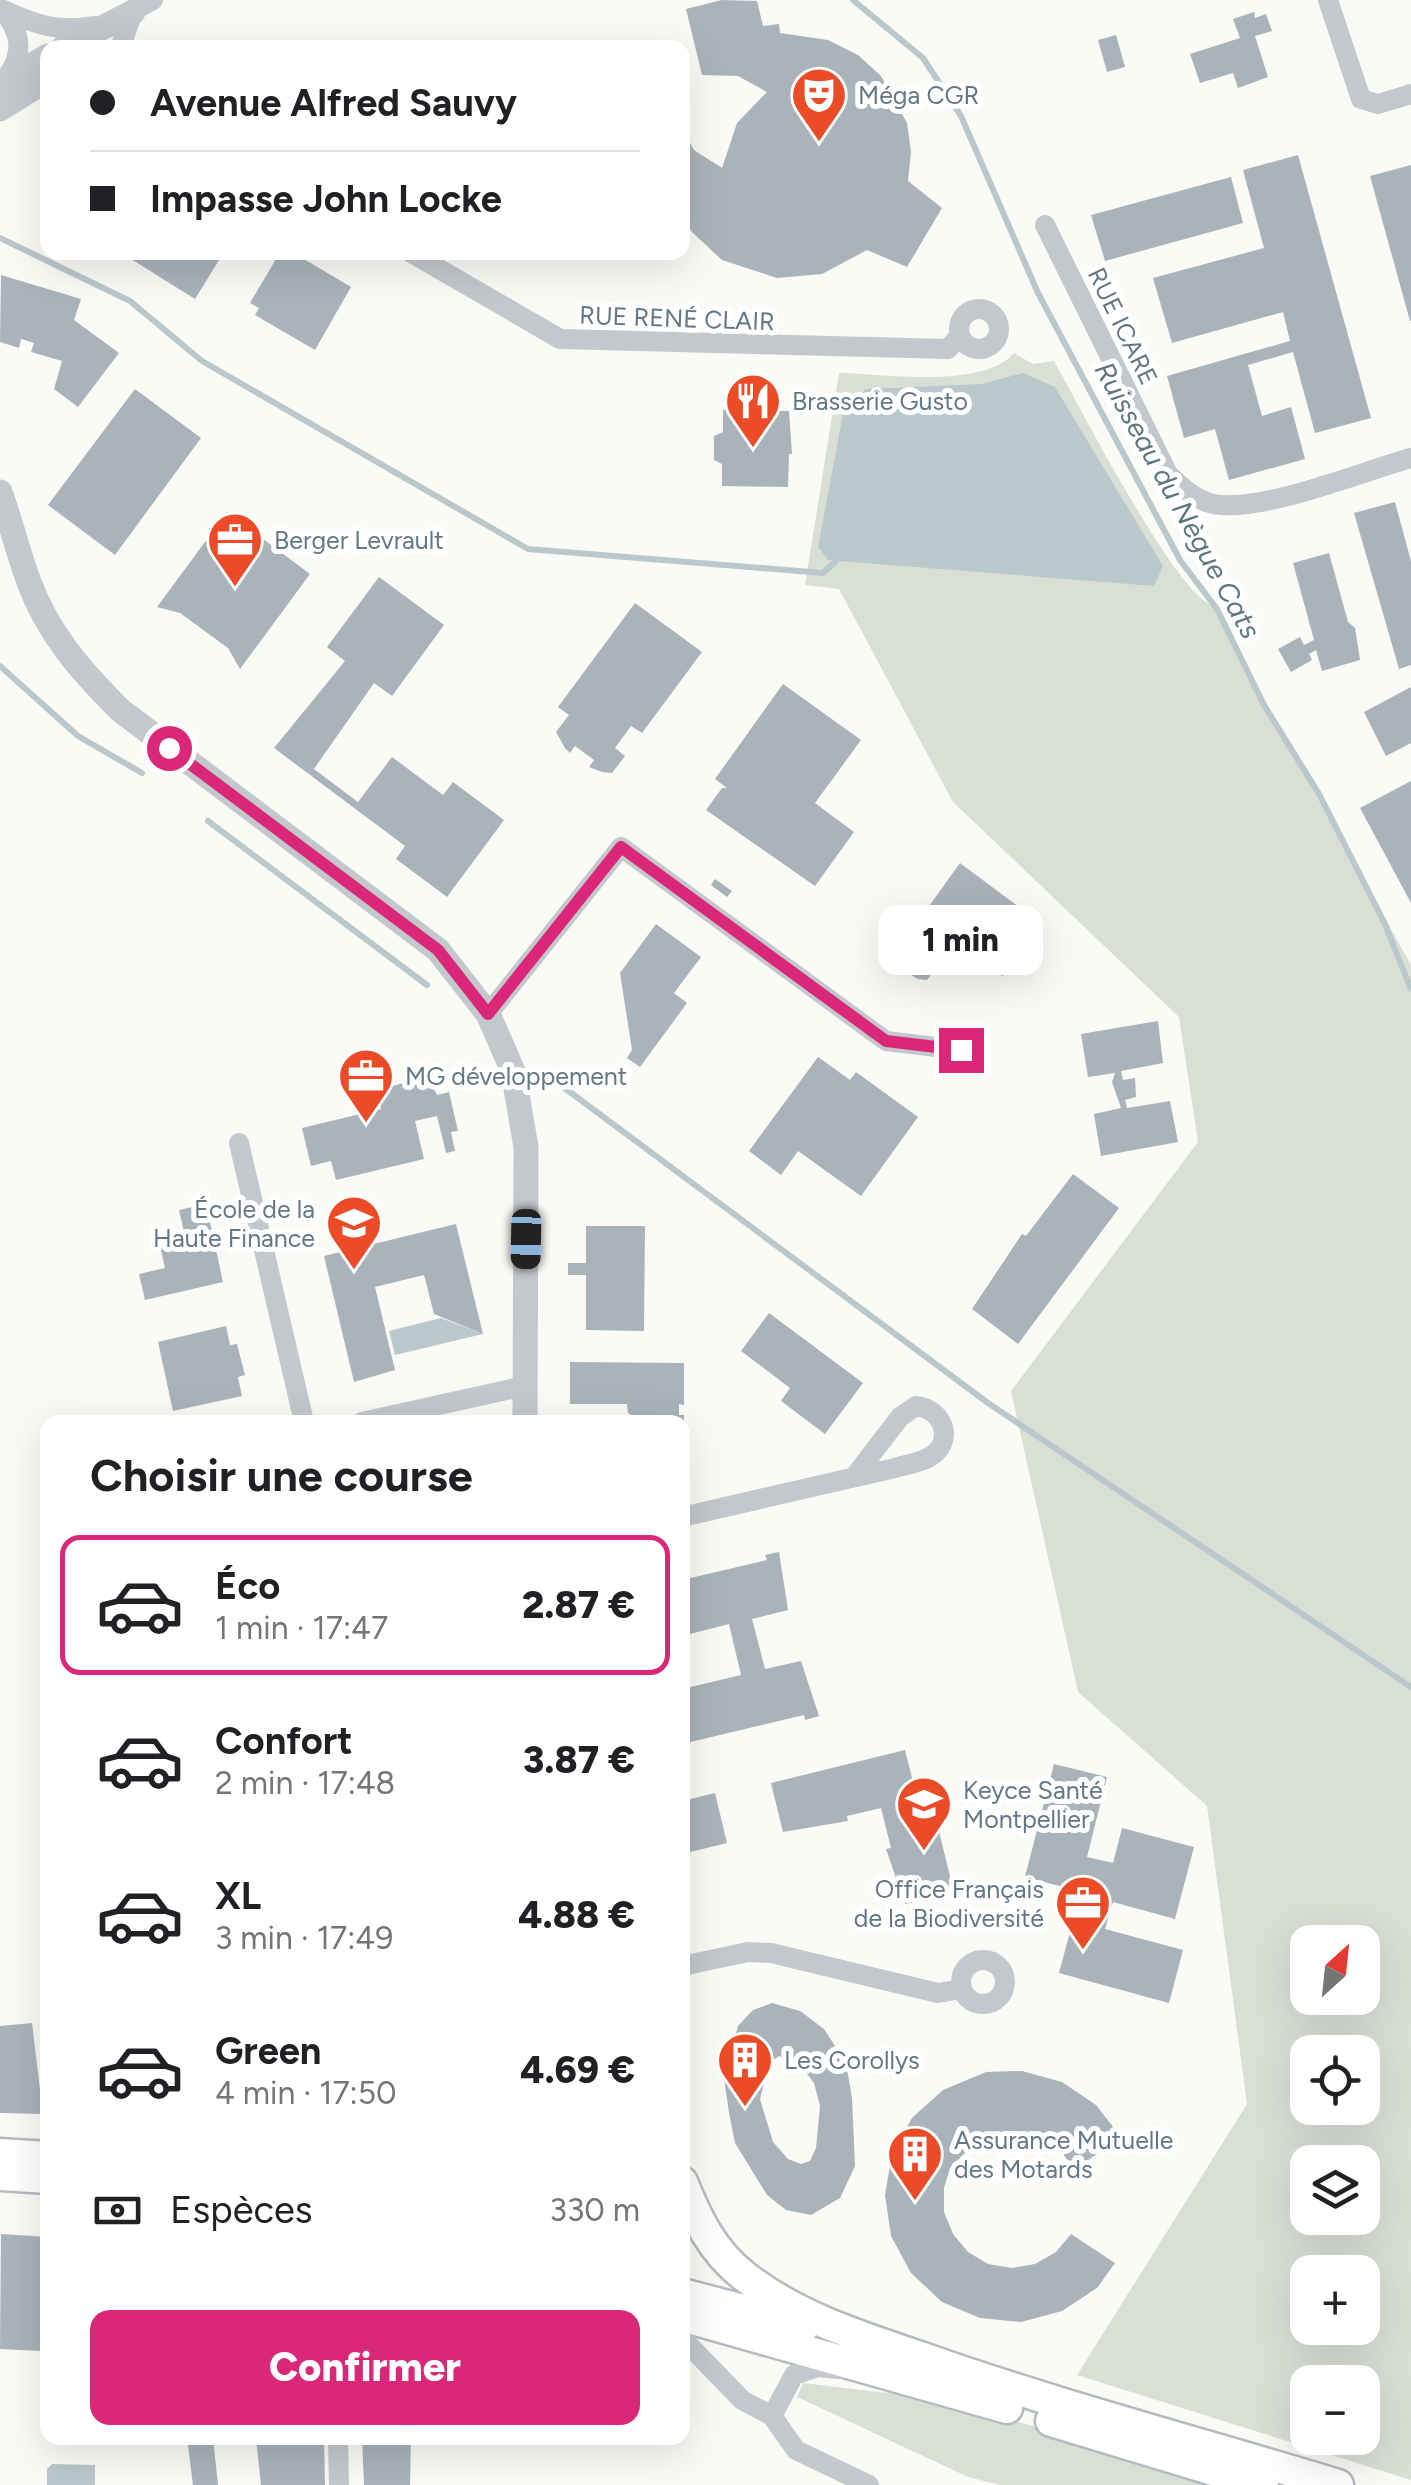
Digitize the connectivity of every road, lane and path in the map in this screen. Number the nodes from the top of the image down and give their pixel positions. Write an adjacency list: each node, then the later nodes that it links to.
1 (1328, 0): 11 (street)
2 (143, 6): 3 (street); 5 (street); 6 (street); 7 (street)
3 (0, 8): 4 (street); 9 (street)
4 (53, 40)
5 (78, 40)
6 (103, 40)
7 (124, 40)
8 (40, 61): 9 (street)
9 (2, 83)
10 (40, 84): 12 (street)
11 (1411, 94)
12 (0, 108)
13 (1045, 226): 16 (street, RUE ICARE)
14 (424, 260): 15 (street, RUE RENÉ CLAIR)
15 (960, 336)
16 (1411, 458)
17 (0, 492): 18 (street)
18 (488, 1014): 19 (street); 21 (street)
19 (961, 1050)
20 (238, 1143): 22 (street)
21 (525, 1386): 23 (street); 24 (street)
22 (302, 1415)
23 (394, 1415)
24 (525, 1415)
25 (854, 1477): 26 (street)
26 (690, 1516)
27 (690, 1964): 28 (street)
28 (962, 1989)
29 (0, 2154): 30 (main road)
30 (40, 2156)
31 (0, 2175): 32 (main road)
32 (40, 2178)
33 (690, 2201): 39 (main road)
34 (690, 2296): 36 (main road)
35 (690, 2304): 36 (main road)
36 (719, 2304): 39 (main road)
37 (690, 2318): 40 (main road)
38 (690, 2346): 41 (street)
39 (914, 2355): 46 (main road)
40 (883, 2371): 41 (street); 45 (main road)
41 (772, 2416): 44 (street)
42 (338, 2445): 43 (street)
43 (339, 2485)
44 (869, 2485)
45 (1263, 2485)
46 (1338, 2485)

